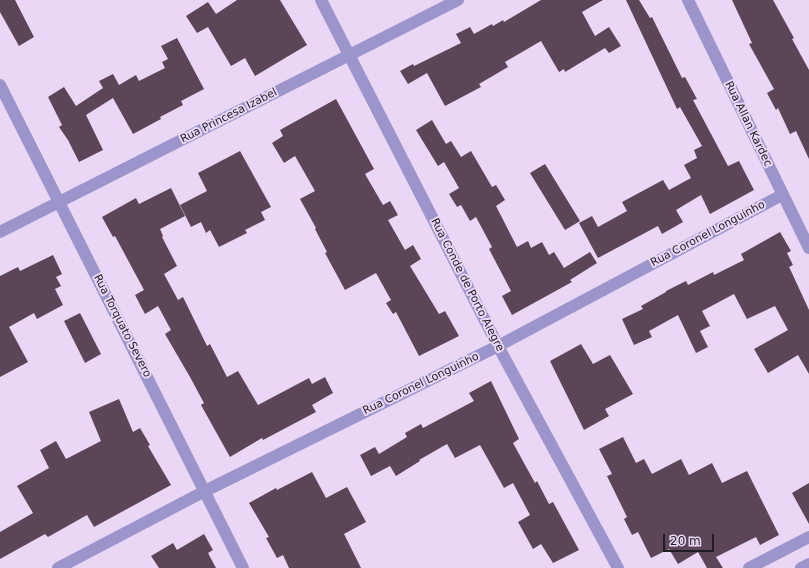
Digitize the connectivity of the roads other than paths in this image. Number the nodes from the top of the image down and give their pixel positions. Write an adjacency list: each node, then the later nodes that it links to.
1 (321, 0): 4 (street, Rua Conde de Porto Alegre)
2 (458, 0): 4 (street, Rua Princesa Izabel)
3 (688, 0): 6 (street, Rua Allan Kardec)
4 (348, 55): 7 (street, Rua Princesa Izabel); 10 (street, Rua Conde de Porto Alegre)
5 (0, 85): 7 (street, Rua Torquato Severo)
6 (782, 195): 9 (street, Rua Allan Kardec); 10 (street, Rua Coronel Longuinho)
7 (60, 201): 8 (street, Rua Princesa Izabel); 11 (street, Rua Torquato Severo)
8 (0, 232)
9 (809, 248)
10 (498, 346): 11 (street, Rua Coronel Longuinho); 16 (street, Rua Conde de Porto Alegre)
11 (205, 491): 14 (street, Rua Coronel Longuinho); 15 (street, Rua Torquato Severo)
12 (808, 539): 17 (street)
13 (809, 564): 18 (street)
14 (58, 568)
15 (243, 568)
16 (618, 568)
17 (749, 568)
18 (801, 568)

